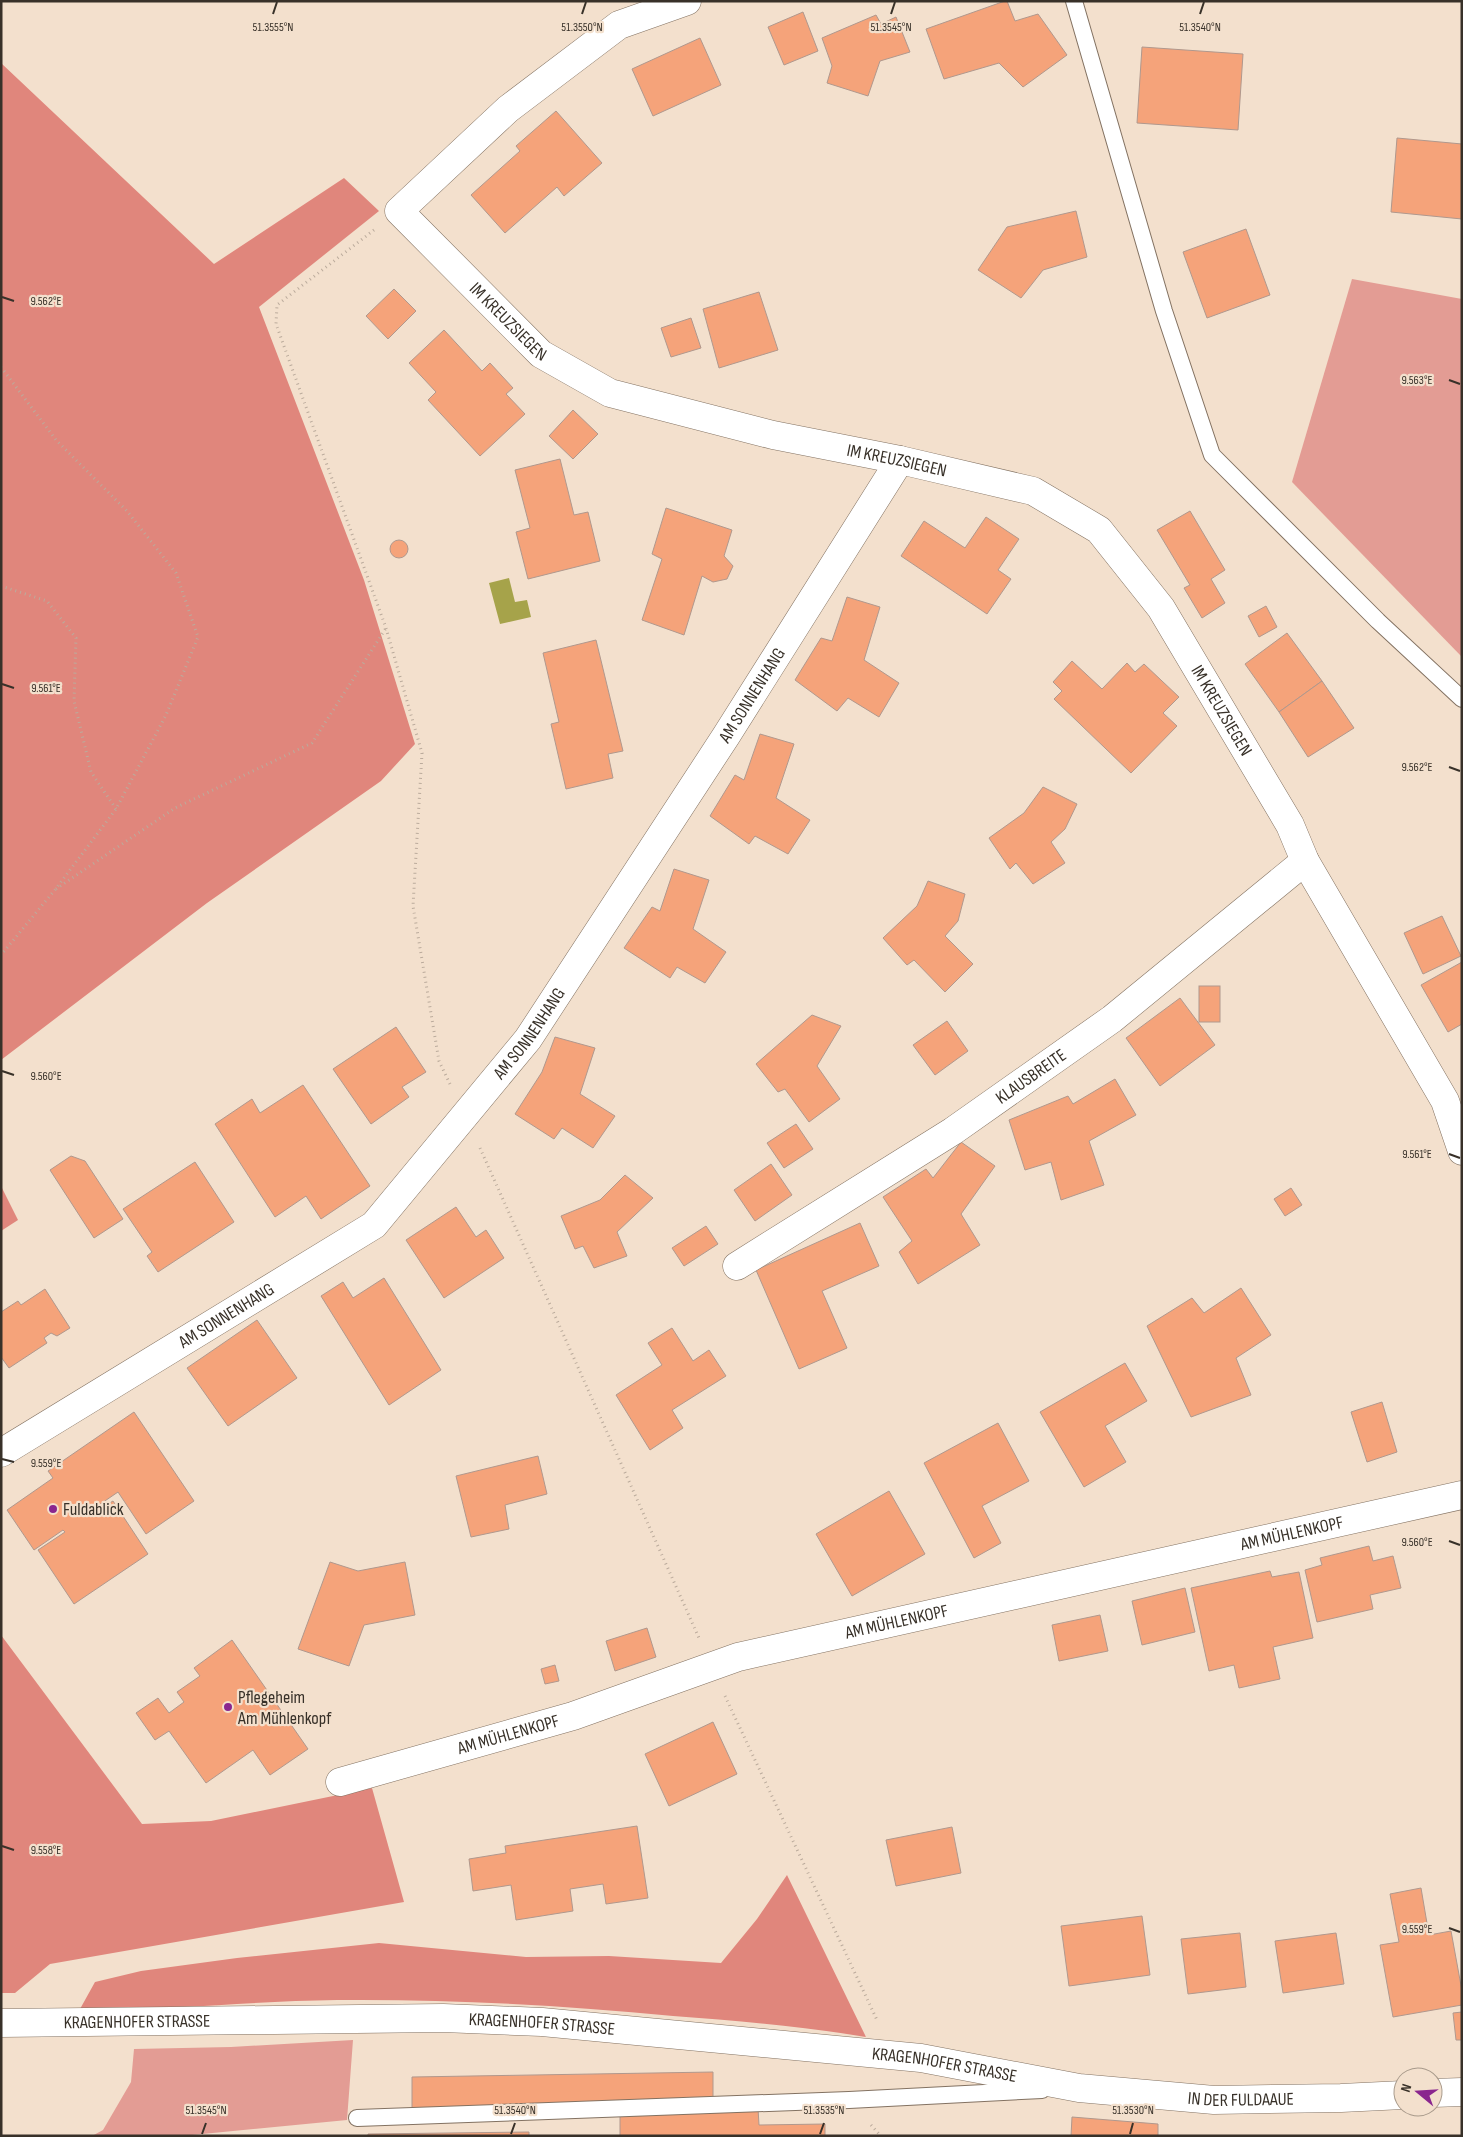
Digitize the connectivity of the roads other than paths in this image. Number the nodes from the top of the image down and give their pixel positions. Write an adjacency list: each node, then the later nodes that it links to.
1 (688, 1): 3 (street, IM KREUZSIEGEN)
2 (1074, 1): 4 (lane)
3 (900, 460): 5 (street, IM KREUZSIEGEN); 8 (street, AM SONNENHANG)
4 (1462, 699)
5 (1306, 861): 6 (street, IM KREUZSIEGEN); 7 (street, KLAUSBREITE)
6 (1462, 1151)
7 (737, 1266)
8 (1, 1453)
9 (1462, 1495): 10 (street, AM MÜHLENKOPF)
10 (340, 1782)
11 (1, 2023): 12 (street, KRAGENHOFER STRASSE)
12 (1079, 2088): 15 (street, IN DER FULDAAUE); 16 (lane)
13 (1462, 2092): 14 (street)
14 (1443, 2093)
15 (1393, 2095)
16 (357, 2118)

